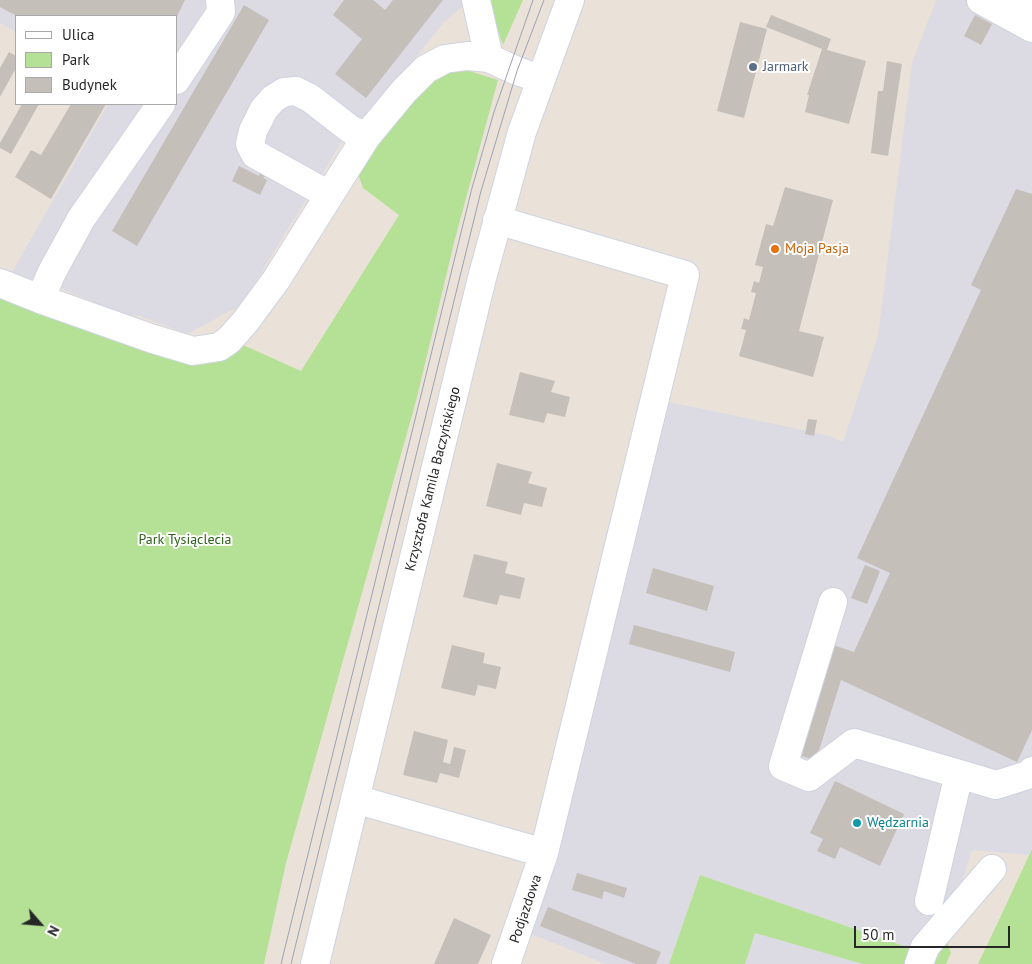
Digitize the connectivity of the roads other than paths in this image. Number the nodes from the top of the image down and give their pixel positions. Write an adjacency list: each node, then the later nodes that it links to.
1 (220, 0): 9 (street)
2 (476, 0): 8 (street)
3 (570, 0): 10 (street, Krzysztofa Kamila Baczyńskiego)
4 (981, 0): 7 (street)
5 (1023, 0): 6 (street)
6 (1032, 5)
7 (1032, 28)
8 (489, 58): 10 (street); 12 (street)
9 (178, 77)
10 (541, 79): 14 (street, Krzysztofa Kamila Baczyńskiego)
11 (160, 105): 16 (street)
12 (366, 137): 13 (street); 13 (street)
13 (329, 195): 16 (street)
14 (498, 220): 20 (street, Krzysztofa Kamila Baczyńskiego); 21 (street, Podjazdowa)
15 (0, 283): 16 (street)
16 (40, 299)
17 (833, 602): 19 (street)
18 (1032, 772): 19 (street)
19 (959, 774): 23 (street)
20 (355, 799): 21 (street); 24 (street, Krzysztofa Kamila Baczyńskiego)
21 (544, 853): 25 (street, Podjazdowa)
22 (992, 869): 26 (street)
23 (929, 901)
24 (315, 964)
25 (506, 964)
26 (919, 964)

